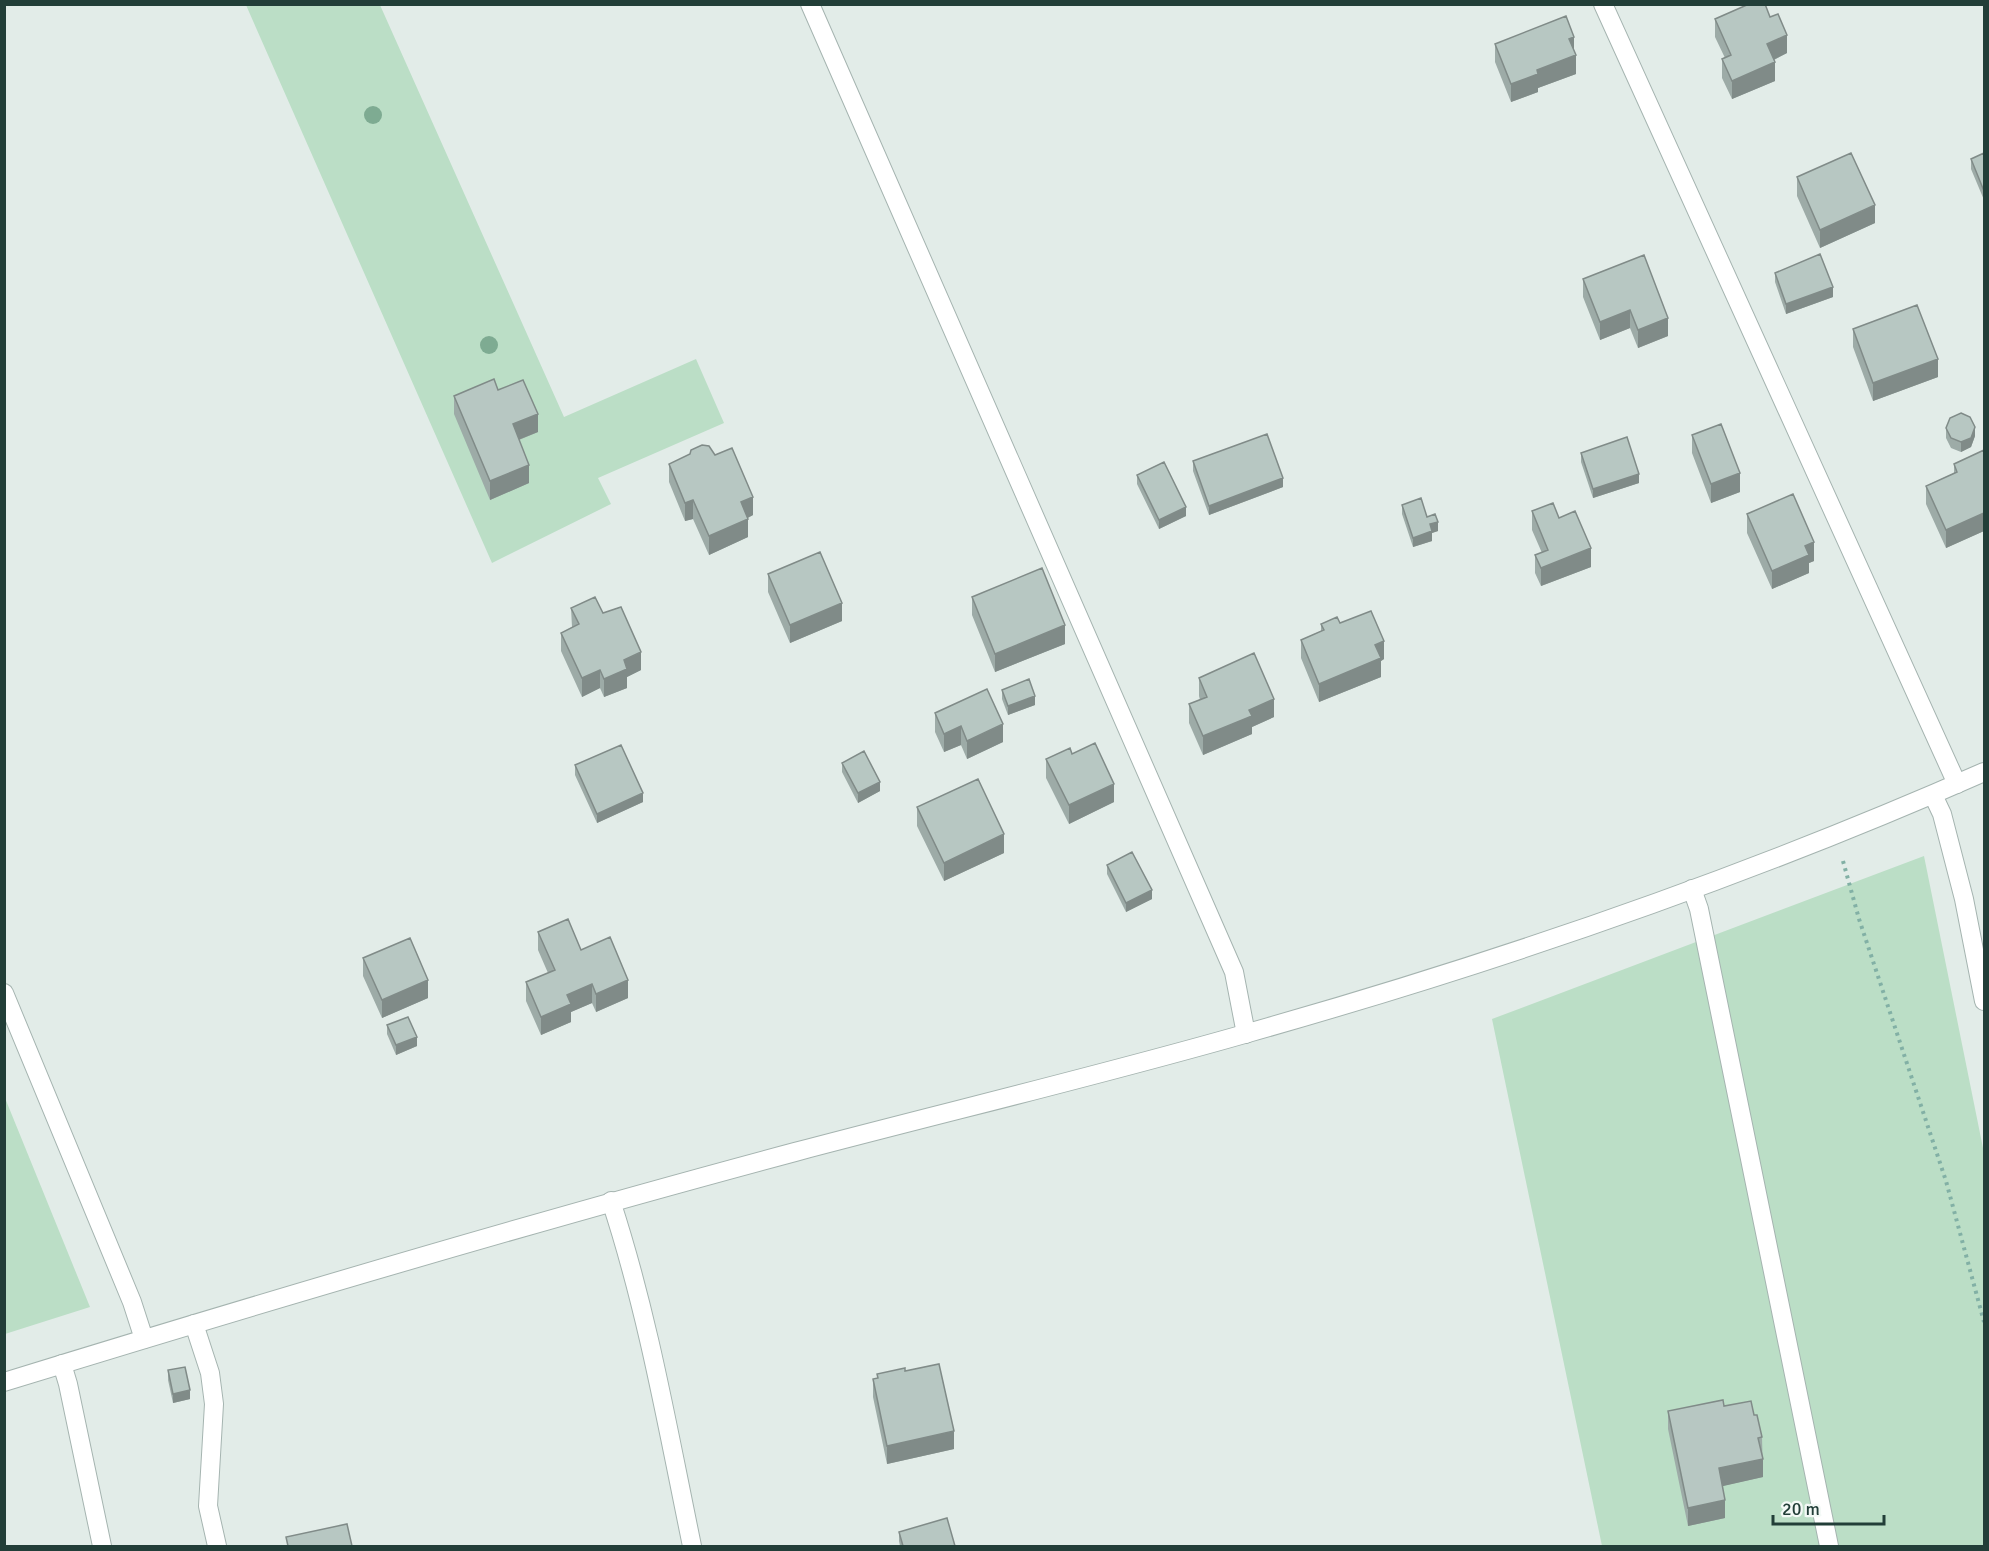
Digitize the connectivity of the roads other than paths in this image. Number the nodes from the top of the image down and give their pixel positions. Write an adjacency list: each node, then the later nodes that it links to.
1 (810, 4): 9 (street)
2 (1603, 4): 4 (street)
3 (1984, 772): 4 (street)
4 (1957, 784): 5 (street)
5 (1933, 795): 6 (street); 8 (street)
6 (1692, 890): 9 (street); 18 (street)
7 (4, 993): 12 (street)
8 (1984, 1001)
9 (1246, 1034): 10 (street)
10 (611, 1202): 11 (street); 17 (street)
11 (194, 1324): 12 (street); 16 (street)
12 (144, 1340): 13 (street)
13 (62, 1364): 14 (street); 15 (street)
14 (4, 1382)
15 (102, 1546)
16 (217, 1546)
17 (692, 1546)
18 (1829, 1546)

